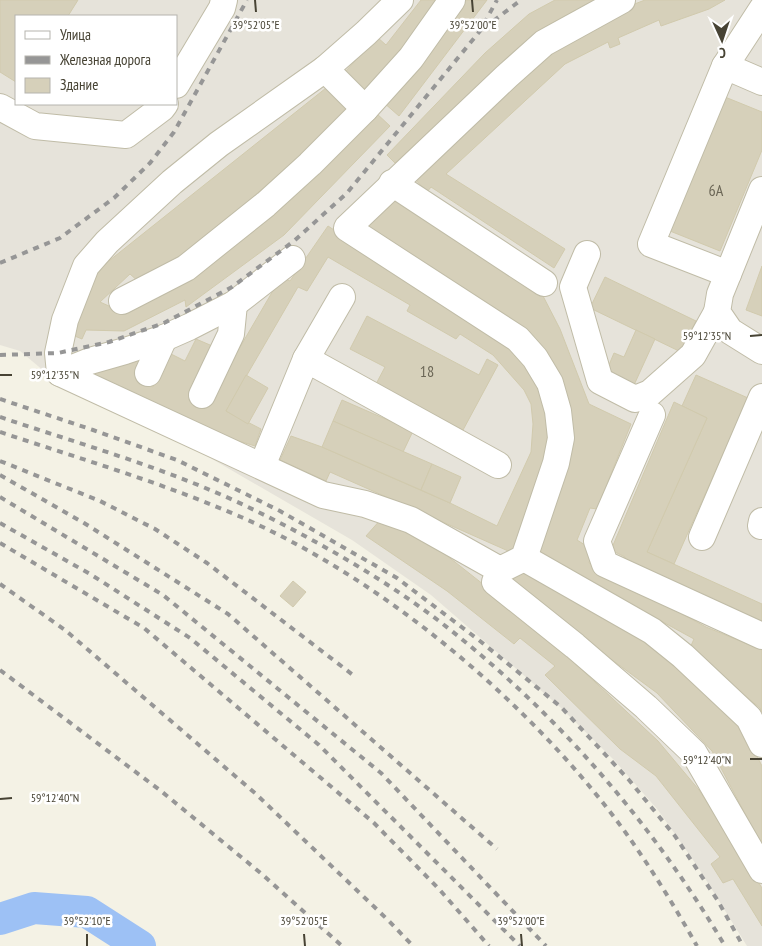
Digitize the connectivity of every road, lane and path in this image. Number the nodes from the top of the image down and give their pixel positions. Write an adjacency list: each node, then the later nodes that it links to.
1 (224, 0): 8 (lane)
2 (400, 0): 7 (lane)
3 (452, 0): 12 (lane)
4 (622, 0): 13 (lane)
5 (762, 9): 6 (lane)
6 (725, 66): 9 (lane); 17 (lane)
7 (325, 69): 12 (lane); 27 (lane)
8 (178, 82)
9 (762, 82)
10 (164, 105): 11 (lane)
11 (0, 107)
12 (365, 109): 20 (lane)
13 (392, 184): 18 (lane); 34 (lane)
14 (762, 190): 17 (lane)
15 (587, 254): 22 (lane)
16 (292, 258): 21 (lane)
17 (728, 274): 22 (lane)
18 (544, 284)
19 (342, 297): 25 (lane)
20 (122, 301)
21 (234, 304): 23 (lane); 28 (lane)
22 (717, 312): 24 (lane)
23 (164, 338): 26 (lane); 27 (lane)
24 (762, 351)
25 (306, 359): 31 (lane); 32 (lane)
26 (148, 372)
27 (60, 374): 31 (lane)
28 (202, 395)
29 (762, 396): 33 (lane)
30 (652, 415): 36 (lane)
31 (262, 466): 35 (lane)
32 (498, 466)
33 (702, 536)
34 (524, 558): 35 (lane); 37 (lane)
35 (500, 570): 38 (lane)
36 (762, 636)
37 (761, 739)
38 (762, 870)

